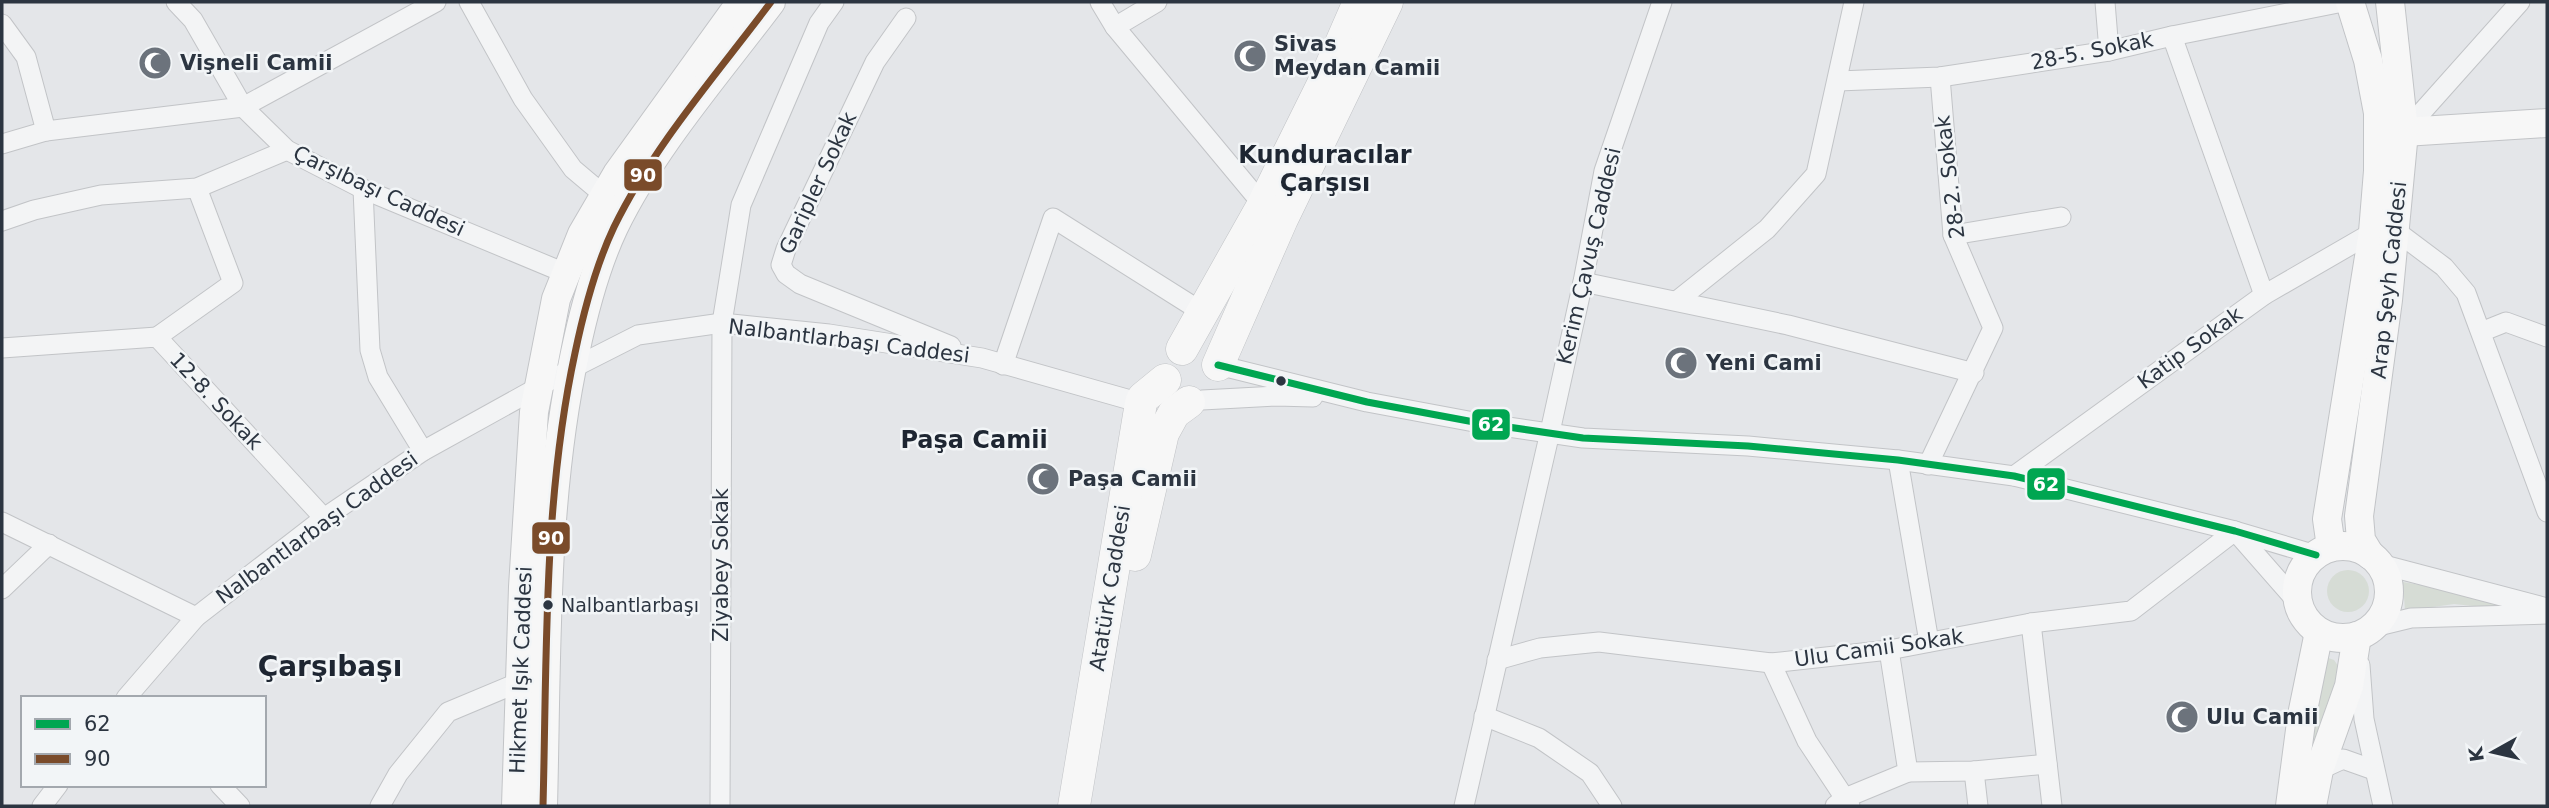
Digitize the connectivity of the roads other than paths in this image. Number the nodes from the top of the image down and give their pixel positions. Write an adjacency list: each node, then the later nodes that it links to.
1 (176, 2): 20 (street, Çarşıbaşı Caddesi)
2 (185, 2): 20 (street)
3 (436, 2): 27 (street)
4 (469, 2): 35 (street)
5 (741, 2): 35 (street, Hikmet Işık Caddesi)
6 (771, 2): 55 (street, Hikmet Işık Caddesi)
7 (834, 2): 46 (street, Ziyabey Sokak)
8 (1100, 2): 22 (street)
9 (1157, 2): 22 (street)
10 (1359, 2): 36 (main road)
11 (1387, 2): 54 (main road)
12 (1662, 2): 42 (street, Kerim Çavuş Caddesi)
13 (1854, 2): 26 (street)
14 (2105, 2): 24 (street)
15 (2343, 2): 23 (street, 28-5. Sokak)
16 (2350, 2): 39 (street, Arap Şeyh Caddesi)
17 (2390, 2): 30 (street, Arap Şeyh Caddesi)
18 (2519, 2): 30 (street)
19 (906, 18): 52 (street, Garipler Sokak)
20 (193, 20): 27 (street, Çarşıbaşı Caddesi)
21 (2, 24): 29 (street)
22 (1115, 27): 36 (street)
23 (2172, 36): 24 (street, 28-5. Sokak); 43 (street)
24 (2109, 51): 25 (street, 28-5. Sokak)
25 (1940, 77): 26 (street, 28-5. Sokak); 40 (street, 28-2. Sokak)
26 (1838, 81): 44 (street)
27 (243, 107): 29 (street); 32 (street, Çarşıbaşı Caddesi)
28 (2547, 124): 30 (street)
29 (46, 131): 31 (street)
30 (2404, 132): 39 (street, Arap Şeyh Caddesi)
31 (2, 144)
32 (287, 150): 33 (street); 34 (street, Çarşıbaşı Caddesi)
33 (197, 188): 38 (street); 48 (street)
34 (363, 189): 41 (street, Çarşıbaşı Caddesi); 63 (street)
35 (605, 196): 41 (street, Hikmet Işık Caddesi)
36 (1263, 205): 45 (main road)
37 (2061, 217): 40 (street)
38 (2, 221)
39 (2384, 231): 43 (street, Katip Sokak); 47 (street); 72 (street, Arap Şeyh Caddesi); 73 (street, Arap Şeyh Caddesi)
40 (1953, 235): 56 (street, 28-2. Sokak)
41 (565, 274): 58 (street, Hikmet Işık Caddesi)
42 (1583, 282): 44 (street); 62 (street, Kerim Çavuş Caddesi)
43 (2264, 295): 66 (street, Katip Sokak)
44 (1678, 300): 56 (street)
45 (1202, 312): 51 (main road); 53 (street)
46 (722, 323): 52 (street, Nalbantlarbaşı Caddesi); 55 (street, Nalbantlarbaşı Caddesi); 102 (street, Ziyabey Sokak)
47 (2481, 332): 49 (street); 67 (street)
48 (157, 337): 50 (street, 12-8. Sokak); 68 (street, 12-8. Sokak)
49 (2547, 337)
50 (2, 348)
51 (1182, 349): 54 (main road); 57 (main road)
52 (982, 358): 53 (street, Nalbantlarbaşı Caddesi)
53 (1003, 365): 61 (street, Nalbantlarbaşı Caddesi)
54 (1218, 365): 59 (street); 60 (main road)
55 (571, 369): 58 (street, Nalbantlarbaşı Caddesi); 101 (street, Hikmet Işık Caddesi)
56 (1973, 373): 65 (street, 28-2. Sokak)
57 (1165, 380): 60 (main road); 61 (main road)
58 (538, 387): 63 (street, Nalbantlarbaşı Caddesi); 86 (street, Hikmet Işık Caddesi)
59 (1350, 398): 60 (street); 62 (street)
60 (1195, 401): 104 (main road, Atatürk Caddesi)
61 (1141, 403): 103 (main road, Atatürk Caddesi)
62 (1549, 432): 64 (street); 84 (street, Kerim Çavuş Caddesi)
63 (424, 451): 68 (street, Nalbantlarbaşı Caddesi)
64 (1898, 460): 65 (street); 82 (street)
65 (1928, 464): 66 (street)
66 (2014, 476): 70 (street)
67 (2547, 512)
68 (324, 518): 78 (street, Nalbantlarbaşı Caddesi)
69 (2, 522): 71 (street)
70 (2235, 531): 72 (street); 75 (street); 79 (street, Ulu Camii Sokak)
71 (49, 544): 74 (street); 78 (street)
72 (2323, 551): 73 (street); 75 (street)
73 (2375, 559): 76 (street); 81 (street)
74 (2, 589)
75 (2299, 604): 80 (street)
76 (2547, 608)
77 (2547, 614): 81 (street)
78 (196, 617): 87 (street, Nalbantlarbaşı Caddesi)
79 (2031, 623): 82 (street, Ulu Camii Sokak); 89 (street)
80 (2319, 632): 81 (street); 109 (street)
81 (2366, 632): 90 (street); 91 (street)
82 (1929, 642): 83 (street, Ulu Camii Sokak)
83 (1889, 650): 85 (street, Ulu Camii Sokak); 93 (street)
84 (1497, 660): 85 (street, Ulu Camii Sokak); 88 (street, Kerim Çavuş Caddesi)
85 (1771, 663): 96 (street)
86 (522, 681): 99 (street); 100 (street, Hikmet Işık Caddesi)
87 (131, 696)
88 (1484, 716): 105 (street, Kerim Çavuş Caddesi); 106 (street)
89 (2047, 764): 92 (street); 108 (street)
90 (2319, 770): 91 (street); 110 (street)
91 (2374, 770): 111 (street)
92 (1973, 771): 93 (street); 107 (street)
93 (1908, 772): 96 (street)
94 (56, 787): 97 (street)
95 (222, 787): 98 (street)
96 (1843, 803)
97 (42, 806)
98 (240, 806)
99 (380, 806)
100 (516, 806)
101 (543, 806)
102 (720, 806)
103 (1074, 806)
104 (1091, 806)
105 (1464, 806)
106 (1612, 806)
107 (1978, 806)
108 (2052, 806)
109 (2290, 806)
110 (2312, 806)
111 (2383, 806)

